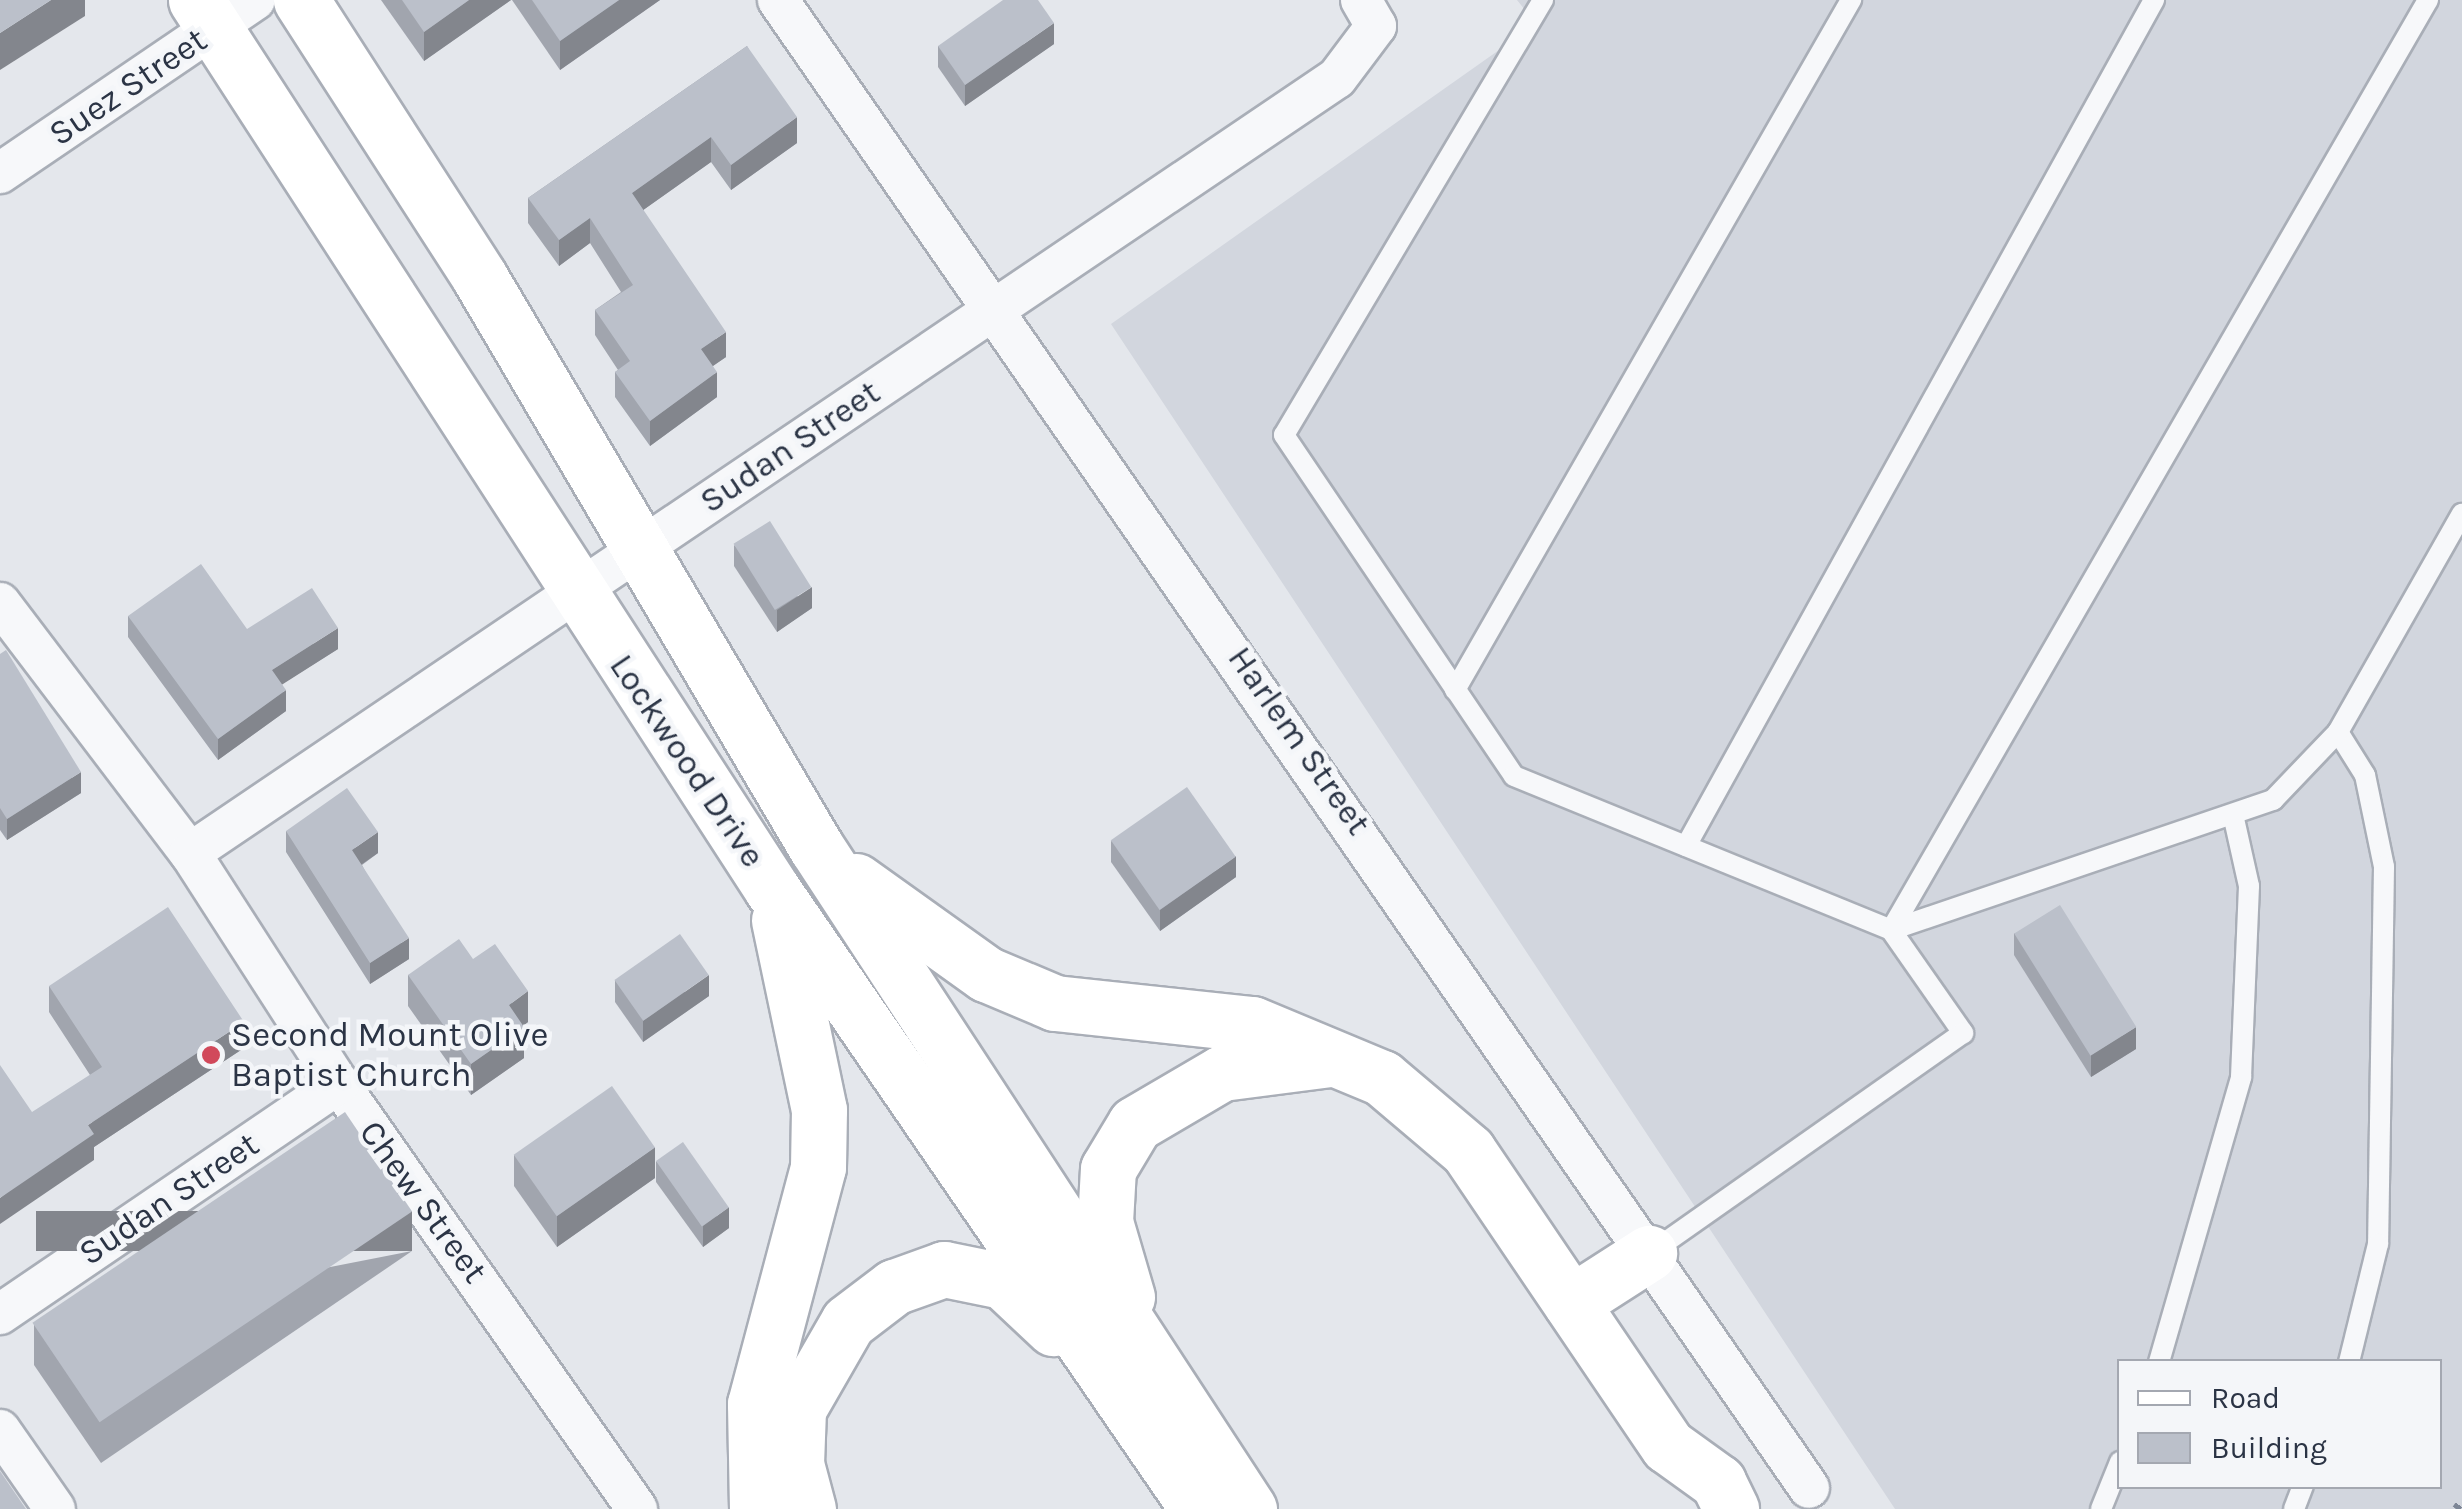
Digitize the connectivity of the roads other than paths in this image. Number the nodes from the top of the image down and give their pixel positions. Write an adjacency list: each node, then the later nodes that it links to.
1 (301, 0): 12 (main road, Lockwood Drive)
2 (778, 0): 10 (street, Harlem Street)
3 (1543, 0): 15 (lane)
4 (1851, 0): 15 (lane)
5 (2154, 0): 18 (lane)
6 (2428, 0): 22 (lane)
7 (222, 9): 9 (street, Suez Street); 13 (main road, Lockwood Drive)
8 (1368, 13): 10 (street, Sudan Street)
9 (0, 173)
10 (995, 307): 12 (street, Sudan Street); 25 (street, Harlem Street)
11 (2462, 514): 16 (lane)
12 (643, 551): 13 (street, Sudan Street); 19 (main road, Lockwood Drive)
13 (576, 593): 20 (street, Sudan Street); 21 (main road, Lockwood Drive)
14 (0, 603): 20 (street, Chew Street)
15 (1456, 690): 18 (lane)
16 (2338, 732): 17 (lane); 29 (lane)
17 (2234, 819): 22 (lane); 28 (lane)
18 (1686, 846): 22 (lane)
19 (816, 847): 23 (main road); 30 (main road, Lockwood Drive)
20 (190, 852): 24 (street, Chew Street)
21 (772, 889): 30 (main road, Lockwood Drive); 37 (main road)
22 (1891, 930): 25 (lane)
23 (1333, 1058): 26 (main road); 30 (main road)
24 (339, 1084): 27 (street, Sudan Street); 36 (street, Chew Street)
25 (1650, 1253): 26 (main road); 34 (street, Harlem Street)
26 (1571, 1303): 32 (main road)
27 (0, 1314)
28 (2160, 1359)
29 (2350, 1359)
30 (1130, 1372): 38 (main road); 39 (main road, Lockwood Drive); 40 (main road, Lockwood Drive)
31 (0, 1430): 35 (street)
32 (1668, 1446): 41 (main road); 42 (main road)
33 (2117, 1469): 43 (lane)
34 (1810, 1488)
35 (55, 1509)
36 (637, 1509)
37 (757, 1509)
38 (808, 1509)
39 (1198, 1509)
40 (1249, 1509)
41 (1680, 1509)
42 (1731, 1509)
43 (2101, 1509)

